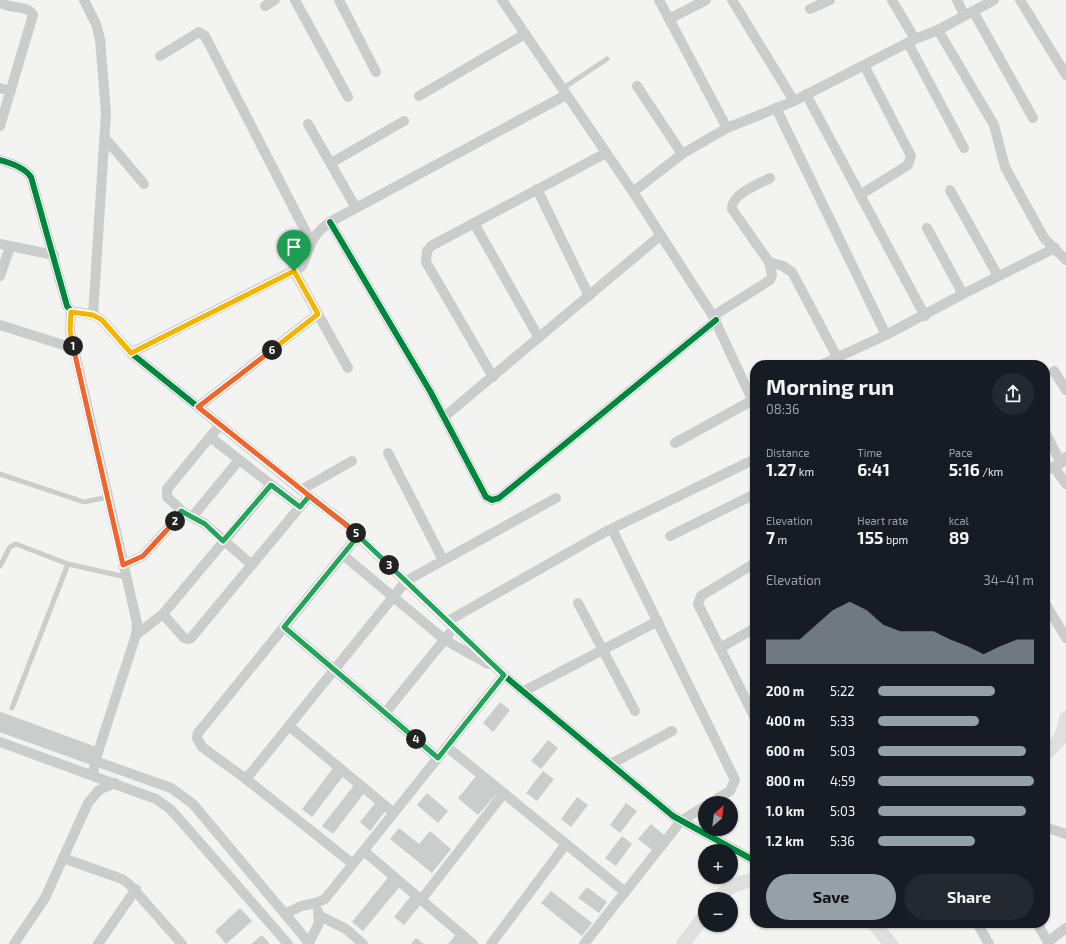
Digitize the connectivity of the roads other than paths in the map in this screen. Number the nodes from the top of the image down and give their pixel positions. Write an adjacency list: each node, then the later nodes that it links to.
1 (84, 0): 41 (street)
2 (275, 0): 15 (street)
3 (295, 0): 33 (street)
4 (339, 0): 25 (street)
5 (502, 0): 20 (street)
6 (659, 0): 18 (street)
7 (706, 0): 18 (street)
8 (732, 0): 34 (street)
9 (830, 0): 16 (street)
10 (892, 0): 21 (street)
11 (956, 0): 17 (street)
12 (994, 0): 17 (street)
13 (1020, 0): 26 (street)
14 (0, 2): 29 (street)
15 (265, 6)
16 (810, 10)
17 (969, 13): 19 (street); 36 (street)
18 (669, 19): 40 (street)
19 (938, 30): 21 (street); 61 (street)
20 (525, 34): 30 (street); 32 (street)
21 (911, 41): 24 (street); 42 (street)
22 (160, 56): 58 (street)
23 (607, 60): 30 (lane)
24 (864, 65): 31 (street); 52 (street)
25 (376, 72)
26 (1066, 75)
27 (637, 86): 44 (street)
28 (0, 88): 29 (street)
29 (11, 91): 39 (street)
30 (564, 92): 43 (street); 53 (street)
31 (806, 94): 34 (street); 52 (street)
32 (419, 96)
33 (348, 97)
34 (794, 101): 35 (street)
35 (776, 108): 40 (street); 76 (street)
36 (1032, 118)
37 (404, 121): 46 (street)
38 (308, 124): 46 (street)
39 (0, 126)
40 (727, 128): 44 (street)
41 (105, 138): 48 (street); 72 (street)
42 (964, 148)
43 (606, 152): 49 (street); 51 (street)
44 (682, 154): 51 (street)
45 (0, 160): 62 (street)
46 (331, 163): 53 (street)
47 (770, 178): 64 (street)
48 (144, 184)
49 (537, 189): 55 (street); 69 (street)
50 (950, 190): 67 (street)
51 (633, 192): 57 (street)
52 (860, 195): 73 (street)
53 (356, 208): 54 (street)
54 (330, 222): 58 (street); 89 (street)
55 (474, 222): 77 (street); 84 (street)
56 (927, 228): 68 (street)
57 (661, 235): 69 (street); 74 (street)
58 (311, 242): 65 (street)
59 (0, 244): 60 (street)
60 (10, 247): 62 (street); 66 (street)
61 (1060, 249): 63 (street); 67 (street)
62 (54, 255): 70 (street)
63 (1066, 260)
64 (769, 262): 74 (street); 80 (street)
65 (294, 271): 71 (street); 79 (street)
66 (0, 276)
67 (998, 276): 68 (street)
68 (963, 294): 73 (street)
69 (588, 296): 77 (street)
70 (71, 312): 72 (street); 78 (street)
71 (318, 314): 82 (street); 88 (street)
72 (93, 315): 79 (street)
73 (925, 316): 76 (street)
74 (714, 318): 86 (street); 89 (street)
75 (0, 324): 78 (street)
76 (886, 335): 80 (street)
77 (538, 338): 84 (street)
78 (73, 348): 104 (street)
79 (131, 353): 88 (street)
80 (837, 357): 81 (street)
81 (831, 360)
82 (348, 368)
83 (1054, 372): 85 (street)
84 (493, 377): 89 (street)
85 (1066, 390)
86 (750, 392)
87 (750, 402): 92 (street)
88 (198, 407): 90 (street)
89 (444, 417)
90 (220, 425): 91 (street); 102 (street)
91 (210, 437): 95 (street); 107 (street)
92 (674, 443)
93 (1050, 445): 98 (street)
94 (388, 453): 114 (street)
95 (239, 460): 101 (street); 108 (street)
96 (352, 461): 102 (street)
97 (750, 461): 109 (street)
98 (1057, 464): 100 (street)
99 (0, 474): 104 (lane)
100 (1066, 484)
101 (271, 485): 106 (street); 112 (street)
102 (305, 493): 106 (street); 110 (street)
103 (750, 496): 111 (street)
104 (108, 497): 116 (street)
105 (556, 498): 114 (street)
106 (300, 507): 117 (street)
107 (181, 511): 108 (street); 116 (street)
108 (193, 516): 112 (street)
109 (612, 529): 126 (street); 127 (street)
110 (358, 536): 113 (street); 121 (street)
111 (670, 536)
112 (223, 541): 117 (street); 125 (street)
113 (342, 555): 122 (street); 128 (street)
114 (444, 560): 121 (street)
115 (68, 564): 118 (lane); 120 (lane); 139 (lane)
116 (123, 565): 120 (street)
117 (252, 565): 125 (street)
118 (0, 566)
119 (750, 566): 133 (street)
120 (126, 577): 130 (street)
121 (406, 581): 122 (street); 127 (street)
122 (393, 597): 132 (street); 135 (street)
123 (578, 603): 134 (street)
124 (1050, 611): 131 (street)
125 (163, 614): 130 (street)
126 (658, 621): 134 (street); 158 (street)
127 (452, 624): 132 (street); 136 (street)
128 (284, 627): 135 (street); 155 (street)
129 (750, 631): 133 (street)
130 (136, 635): 151 (street)
131 (1066, 638)
132 (445, 640): 136 (street); 141 (street)
133 (720, 648): 138 (street)
134 (602, 650): 137 (street); 140 (street)
135 (334, 670): 141 (street); 144 (street)
136 (503, 673): 137 (street); 149 (street)
137 (524, 691): 153 (street)
138 (750, 697)
139 (12, 708)
140 (635, 710)
141 (385, 713): 152 (street)
142 (0, 718): 151 (street)
143 (1066, 718): 147 (street)
144 (289, 726): 155 (street); 160 (street)
145 (0, 727): 151 (street)
146 (672, 730): 153 (street)
147 (1063, 740): 150 (street)
148 (0, 742): 154 (street)
149 (447, 747): 152 (street); 157 (street)
150 (1050, 750)
151 (97, 757): 154 (street); 175 (street)
152 (438, 758): 160 (street)
153 (611, 764): 161 (street)
154 (93, 775): 156 (street)
155 (246, 779): 168 (street)
156 (115, 783): 166 (street); 186 (street)
157 (504, 793): 164 (street); 173 (street)
158 (722, 796)
159 (698, 810): 161 (street)
160 (394, 813): 165 (street)
161 (681, 821): 167 (street); 171 (street)
162 (1050, 829): 163 (street)
163 (1066, 834)
164 (566, 844): 171 (street); 190 (street)
165 (364, 851): 168 (street); 173 (street)
166 (63, 858): 170 (street); 183 (street)
167 (750, 858)
168 (353, 864): 174 (street)
169 (750, 881): 172 (street)
170 (136, 889): 184 (street); 185 (street)
171 (625, 892): 191 (street)
172 (725, 892)
173 (421, 900): 189 (street)
174 (316, 903): 175 (street); 176 (street)
175 (285, 914): 187 (street)
176 (320, 916): 187 (street); 188 (street)
177 (698, 924): 192 (street)
178 (877, 928): 193 (street)
179 (980, 928): 194 (street)
180 (1040, 928): 182 (street)
181 (1066, 928): 182 (street)
182 (1049, 943)
183 (14, 944)
184 (98, 944)
185 (182, 944)
186 (288, 944)
187 (310, 944)
188 (363, 944)
189 (474, 944)
190 (490, 944)
191 (584, 944)
192 (683, 944)
193 (891, 944)
194 (989, 944)

